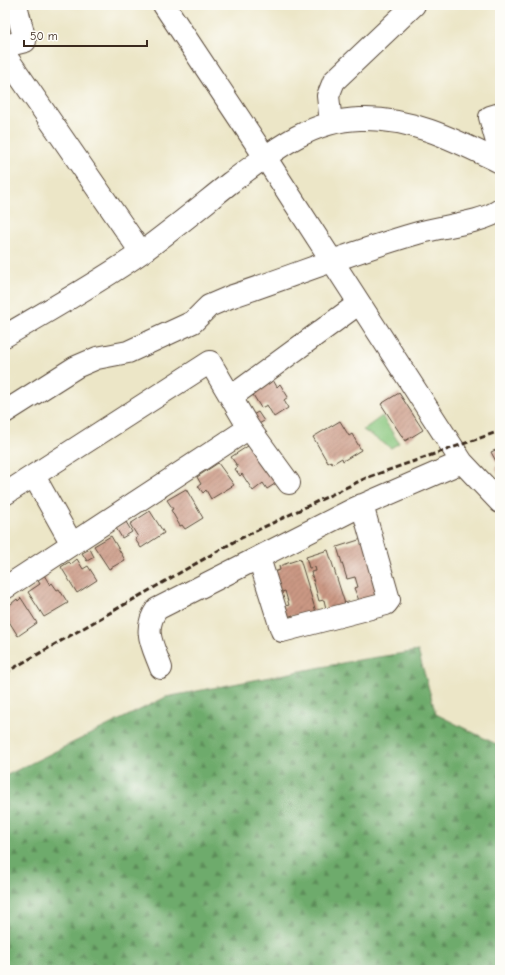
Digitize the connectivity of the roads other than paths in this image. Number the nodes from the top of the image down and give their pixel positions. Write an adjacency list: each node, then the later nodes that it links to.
1 (16, 5): 4 (street)
2 (164, 5): 9 (street)
3 (414, 5): 7 (street)
4 (5, 46)
5 (5, 55): 12 (street)
6 (500, 114): 8 (street)
7 (331, 123): 9 (street); 10 (street)
8 (500, 154)
9 (264, 157): 12 (street); 13 (street)
10 (500, 162)
11 (500, 210): 13 (street)
12 (141, 252): 15 (street)
13 (331, 262): 14 (street); 17 (street)
14 (358, 304): 16 (street); 19 (street)
15 (5, 336)
16 (231, 397): 18 (street); 20 (street)
17 (5, 412)
18 (249, 428): 21 (street); 25 (street)
19 (462, 462): 23 (street); 24 (street)
20 (34, 476): 22 (street); 25 (street)
21 (289, 483)
22 (5, 494)
23 (500, 502)
24 (362, 505): 26 (street); 26 (street)
25 (72, 544): 27 (street)
26 (259, 558): 28 (street)
27 (5, 588)
28 (161, 668)

